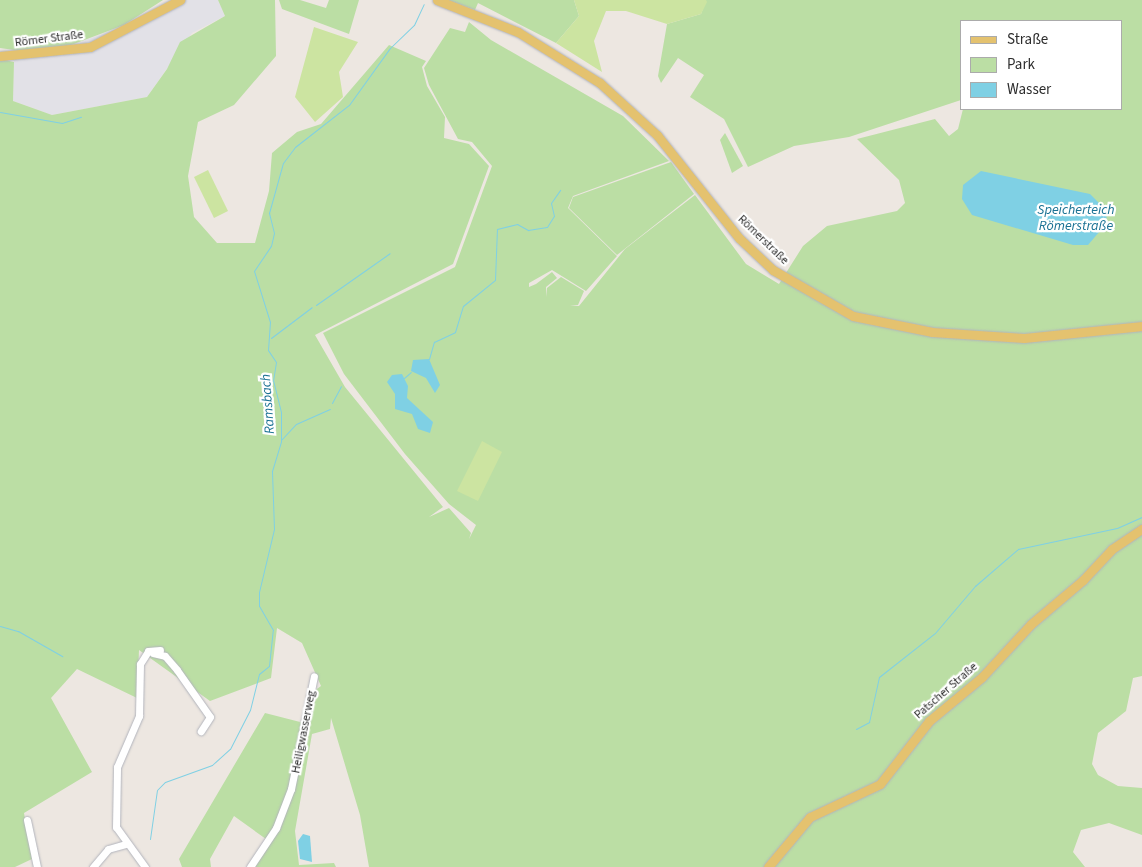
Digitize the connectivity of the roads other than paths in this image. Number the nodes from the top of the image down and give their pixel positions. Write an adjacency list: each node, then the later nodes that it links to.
1 (180, 0): 3 (main road, Römer Straße)
2 (437, 0): 4 (main road, Römerstraße)
3 (0, 56)
4 (1142, 326)
5 (1142, 529): 16 (main road, Patscher Straße)
6 (160, 650): 7 (street)
7 (148, 651): 9 (street); 11 (street)
8 (314, 676): 15 (street, Heiligwasserweg)
9 (201, 731)
10 (27, 820): 12 (street)
11 (125, 844): 13 (street); 14 (street)
12 (37, 867)
13 (93, 867)
14 (145, 867)
15 (250, 867)
16 (768, 867)

